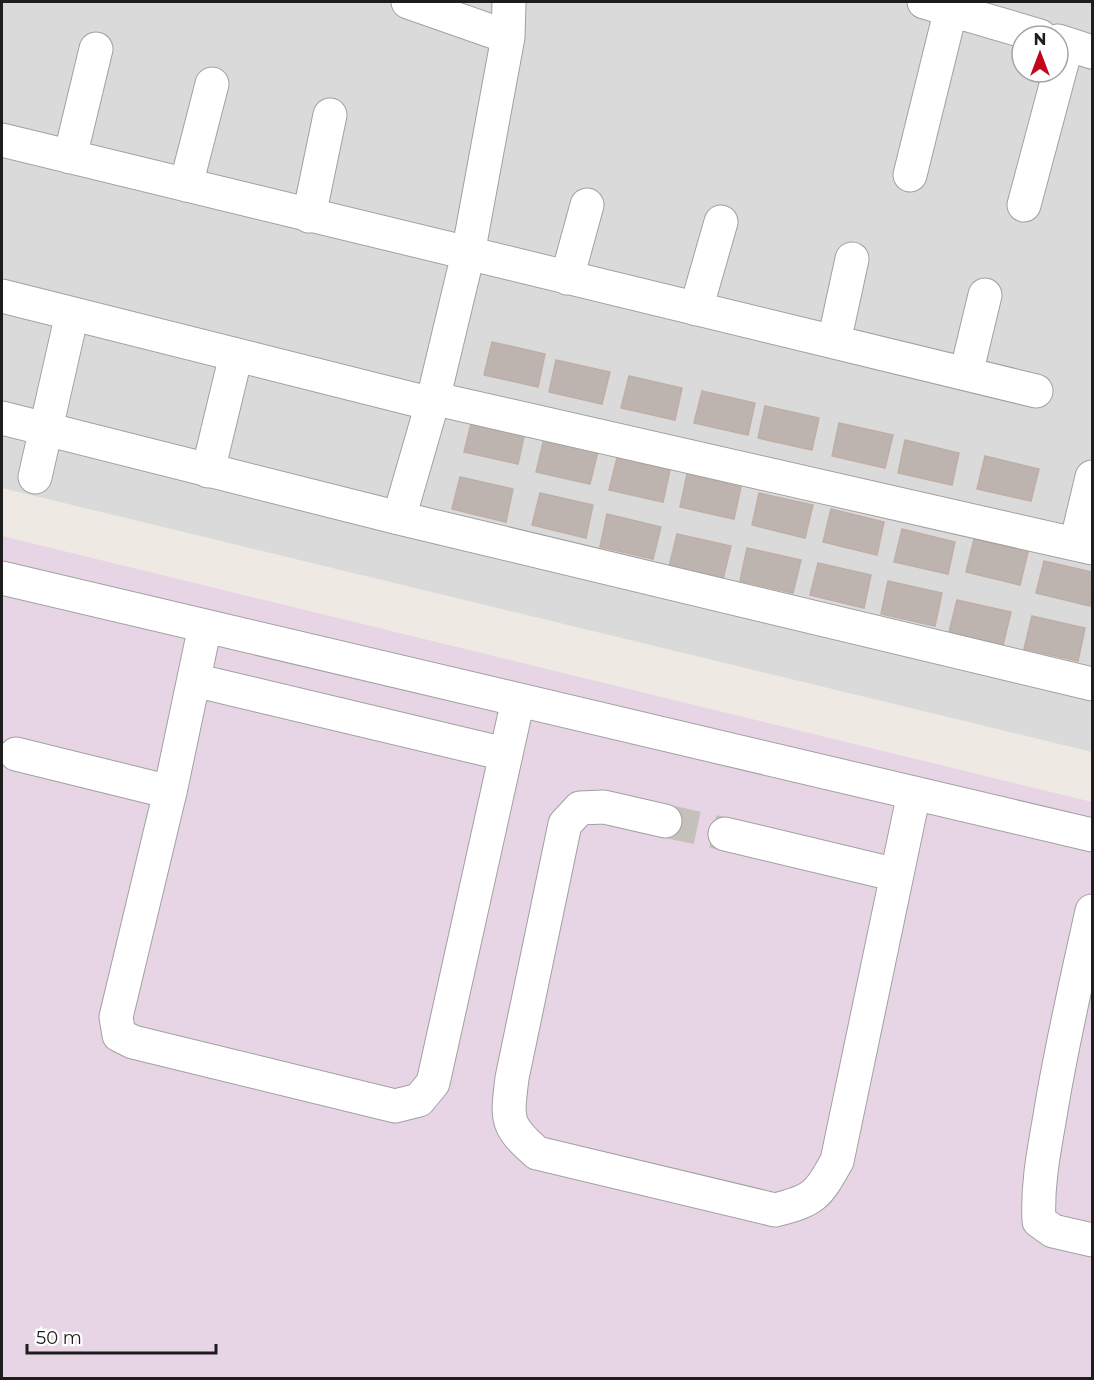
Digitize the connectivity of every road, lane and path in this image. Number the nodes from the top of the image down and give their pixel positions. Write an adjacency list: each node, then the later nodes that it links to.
1 (408, 2): 5 (street)
2 (509, 2): 5 (street)
3 (937, 5): 4 (street); 12 (street)
4 (1010, 27)
5 (508, 37): 18 (street)
6 (96, 50): 11 (street)
7 (212, 84): 13 (street)
8 (1054, 84): 14 (street)
9 (330, 114): 16 (street)
10 (2, 140): 11 (street)
11 (70, 157): 13 (street)
12 (910, 175)
13 (186, 185): 16 (street)
14 (1024, 205)
15 (587, 206): 20 (street)
16 (309, 216): 18 (street)
17 (721, 222): 23 (street)
18 (468, 254): 20 (street); 29 (street)
19 (852, 259): 25 (street)
20 (567, 278): 23 (street)
21 (985, 295): 27 (street)
22 (2, 296): 24 (street)
23 (696, 309): 25 (street)
24 (72, 314): 26 (street); 31 (street)
25 (834, 342): 27 (street)
26 (237, 355): 29 (street); 32 (street)
27 (966, 374): 28 (street)
28 (1036, 391)
29 (432, 401): 35 (street); 36 (street)
30 (2, 418): 31 (street)
31 (47, 429): 32 (street); 33 (street)
32 (208, 471): 35 (street)
33 (35, 477)
34 (1092, 477): 36 (street)
35 (399, 518): 40 (street)
36 (1084, 546)
37 (2, 578): 38 (street)
38 (205, 626): 39 (street); 41 (street)
39 (194, 680): 43 (street); 44 (street)
40 (1092, 684)
41 (518, 700): 43 (street); 45 (street)
42 (16, 754): 44 (street)
43 (505, 754): 44 (street)
44 (170, 792)
45 (914, 793): 48 (street); 49 (street)
46 (665, 821): 49 (street)
47 (725, 834): 49 (street)
48 (1092, 836)
49 (897, 875)
50 (1092, 911): 51 (street)
51 (1092, 1240)

